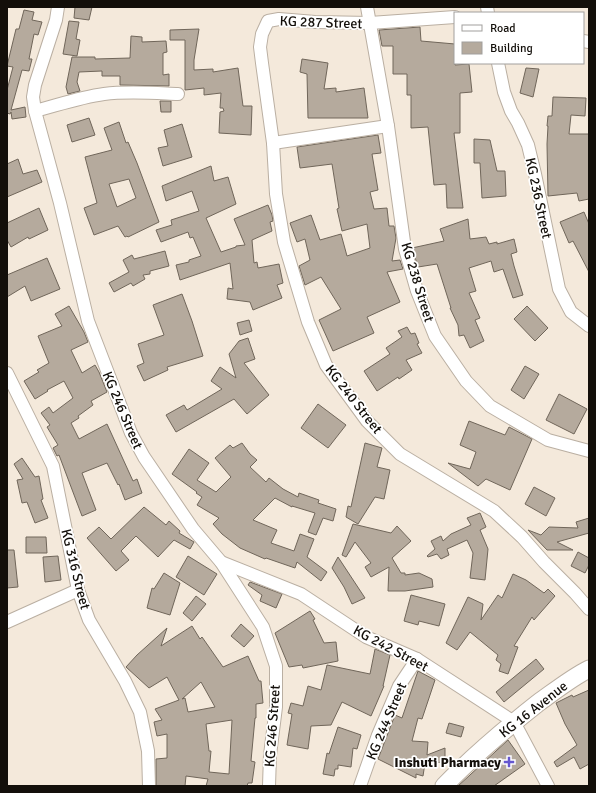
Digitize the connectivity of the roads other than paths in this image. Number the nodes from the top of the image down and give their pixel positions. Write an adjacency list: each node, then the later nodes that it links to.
1 (58, 7): 8 (street, KG 246 Street)
2 (367, 7): 4 (street, KG 238 Street)
3 (454, 17): 4 (street, KG 287 Street)
4 (370, 23): 7 (street, KG 287 Street); 9 (street, KG 238 Street)
5 (498, 64): 11 (street, KG 236 Street)
6 (178, 94): 8 (street)
7 (267, 100): 10 (street, KG 240 Street)
8 (35, 111): 14 (street, KG 246 Street)
9 (388, 126): 10 (street); 13 (street, KG 238 Street)
10 (273, 143): 16 (street, KG 240 Street)
11 (589, 326)
12 (7, 373): 15 (street, KG 316 Street)
13 (589, 451)
14 (221, 562): 18 (street, KG 242 Street); 22 (street, KG 246 Street)
15 (78, 590): 17 (street); 21 (street, KG 316 Street)
16 (589, 609)
17 (7, 622)
18 (416, 659): 20 (street, KG 242 Street); 23 (street, KG 244 Street)
19 (589, 669): 20 (street, KG 16 Avenue)
20 (514, 722): 24 (street, KG 16 Avenue); 25 (street)
21 (149, 786)
22 (269, 786)
23 (360, 786)
24 (444, 786)
25 (548, 786)

